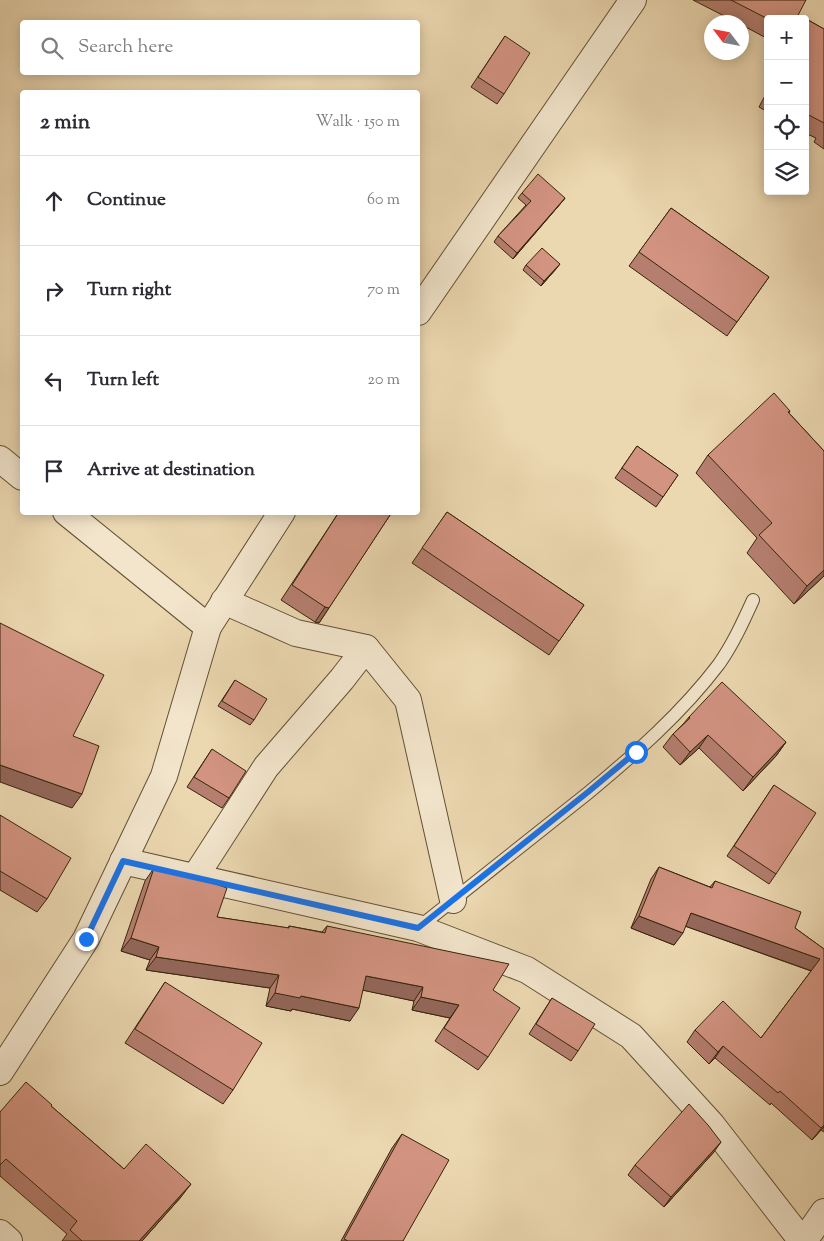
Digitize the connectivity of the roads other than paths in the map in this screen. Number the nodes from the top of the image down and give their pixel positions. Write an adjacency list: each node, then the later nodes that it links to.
1 (633, 0): 2 (street)
2 (420, 309)
3 (0, 459): 4 (street)
4 (20, 475)
5 (70, 515): 9 (street)
6 (280, 515): 8 (street)
7 (753, 600): 13 (lane)
8 (224, 601): 9 (street); 10 (street)
9 (208, 627): 11 (street)
10 (366, 648): 12 (street); 13 (street)
11 (123, 861): 12 (street); 15 (street)
12 (195, 877): 14 (street)
13 (453, 900): 14 (lane)
14 (418, 928): 19 (street)
15 (0, 1072)
16 (824, 1212): 19 (street)
17 (0, 1233): 18 (street)
18 (9, 1241)
19 (803, 1241)

